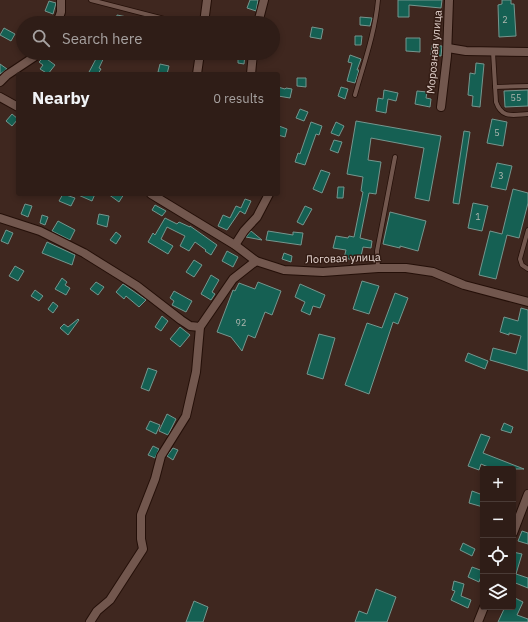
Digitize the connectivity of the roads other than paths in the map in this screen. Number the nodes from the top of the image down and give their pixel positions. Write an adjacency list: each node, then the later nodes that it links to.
1 (61, 0): 7 (street)
2 (91, 0): 8 (lane)
3 (207, 0): 9 (street)
4 (264, 0): 10 (street)
5 (378, 0): 22 (lane)
6 (449, 0): 11 (street, Морозная улица)
7 (60, 16)
8 (153, 16)
9 (205, 16)
10 (260, 16)
11 (448, 48): 12 (street); 25 (street, Морозная улица)
12 (493, 52): 13 (street); 21 (lane)
13 (528, 52)
14 (30, 60): 19 (street)
15 (199, 60): 17 (street)
16 (252, 60): 18 (street)
17 (197, 72)
18 (251, 72)
19 (0, 82)
20 (528, 86): 21 (lane)
21 (495, 87): 26 (lane)
22 (355, 95)
23 (0, 97): 24 (street)
24 (16, 106)
25 (441, 107)
26 (528, 114)
27 (396, 157): 34 (lane)
28 (154, 196): 32 (street, Логовая улица)
29 (267, 196): 32 (street)
30 (0, 218): 37 (street)
31 (528, 230): 35 (lane)
32 (235, 245): 33 (street, Логовая улица)
33 (256, 261): 34 (street, Логовая улица); 37 (street)
34 (378, 268): 36 (street, Логовая улица)
35 (528, 269)
36 (528, 302)
37 (200, 327): 41 (street)
38 (528, 494): 39 (street)
39 (516, 525)
40 (483, 610): 42 (street)
41 (90, 622)
42 (478, 622)

